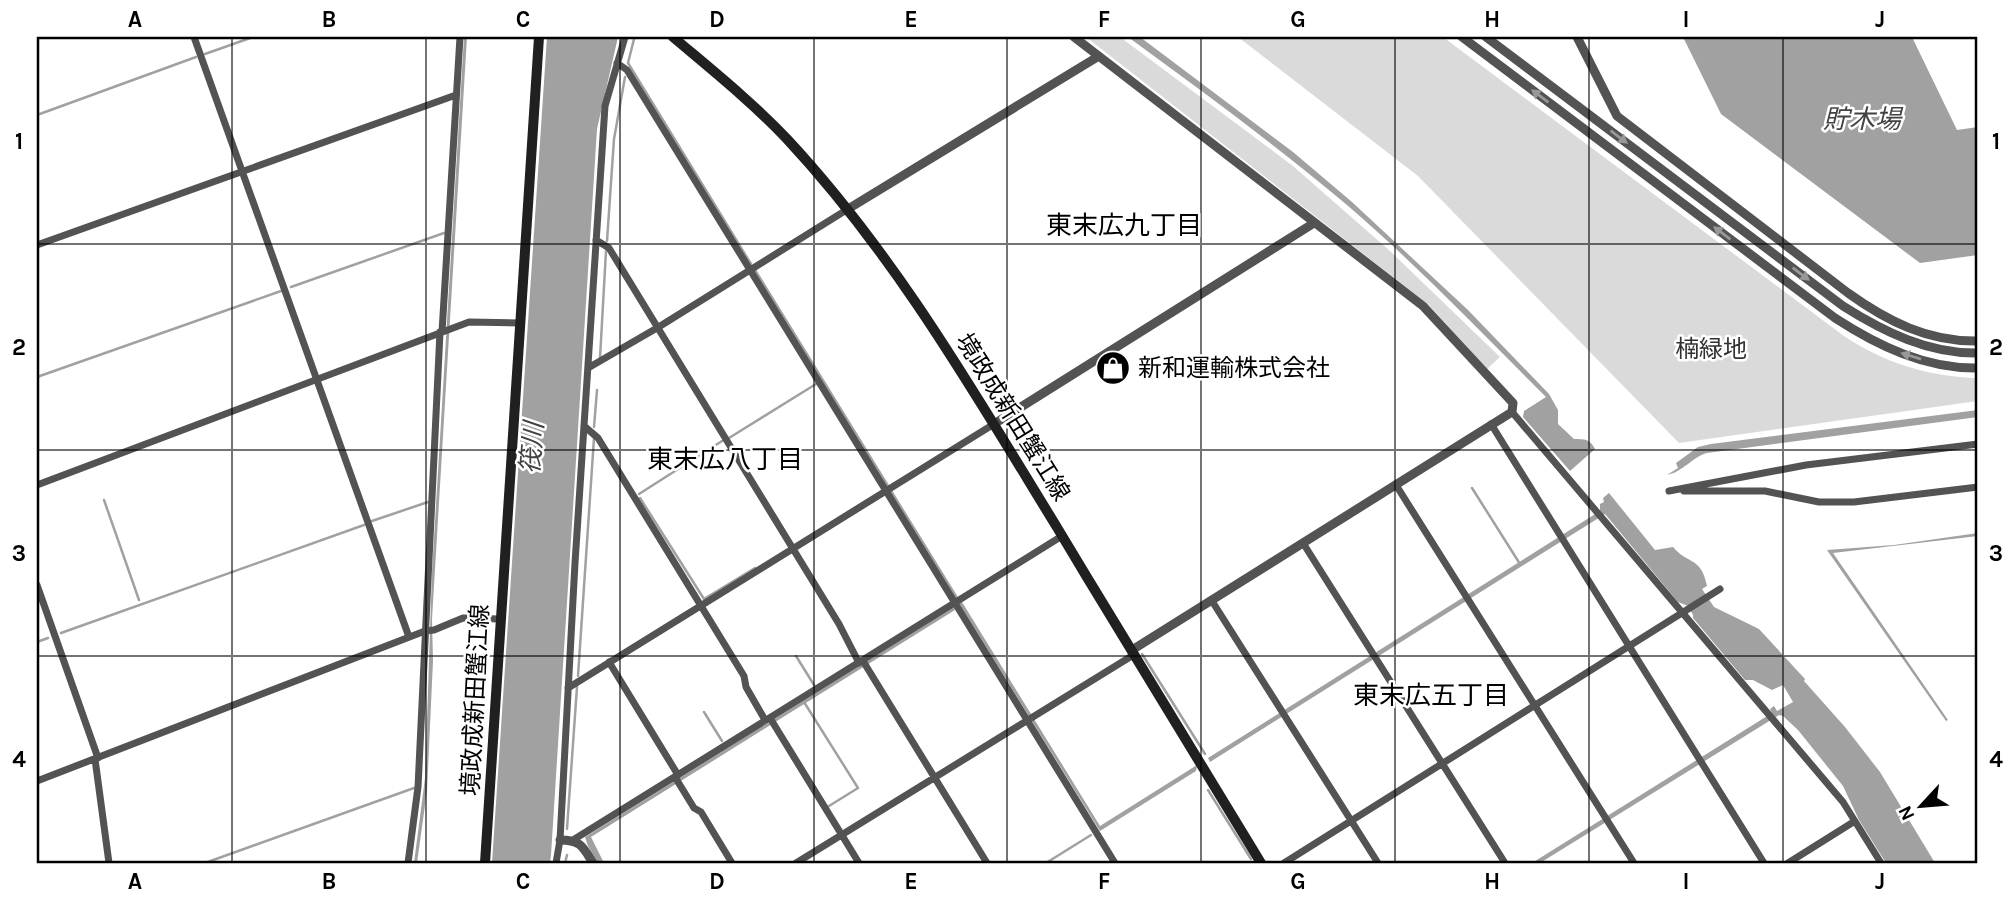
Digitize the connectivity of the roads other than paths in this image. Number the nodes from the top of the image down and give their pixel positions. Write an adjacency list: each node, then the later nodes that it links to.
1 (194, 37): 13 (street)
2 (460, 37): 12 (street)
3 (539, 37): 19 (main road, 境政成新田蟹江線)
4 (625, 37): 11 (street)
5 (673, 37): 14 (main road, 境政成新田蟹江線)
6 (1074, 37): 10 (street)
7 (1462, 37): 25 (street, one-way to 7)
8 (1486, 37): 23 (street, one-way to 23)
9 (1577, 37): 22 (street)
10 (1099, 55): 14 (street); 15 (street)
11 (617, 63): 16 (street); 18 (street)
12 (456, 95): 13 (street); 21 (street)
13 (243, 171): 17 (street); 26 (street)
14 (848, 209): 18 (street); 28 (main road, 境政成新田蟹江線)
15 (1314, 223): 27 (street); 28 (street)
16 (596, 240): 20 (street); 24 (street)
17 (37, 245)
18 (750, 271): 20 (street); 35 (street)
19 (520, 323): 21 (street); 45 (main road, 境政成新田蟹江線)
20 (657, 327): 24 (street); 38 (street)
21 (444, 331): 26 (street); 46 (street)
22 (1978, 341)
23 (1978, 353)
24 (588, 368): 30 (street)
25 (1978, 368)
26 (316, 379): 32 (street); 47 (street)
27 (1512, 412): 29 (street); 44 (street)
28 (993, 424): 35 (street); 36 (main road, 境政成新田蟹江線)
29 (1491, 424): 33 (street); 48 (street)
30 (584, 426): 43 (street); 52 (street)
31 (1978, 444): 34 (street)
32 (37, 485)
33 (1396, 485): 37 (street); 53 (street)
34 (1978, 487)
35 (885, 492): 38 (street); 42 (street)
36 (1062, 536): 42 (street); 49 (main road, 境政成新田蟹江線)
37 (1303, 542): 41 (street); 57 (street)
38 (793, 548): 43 (street); 51 (street)
39 (37, 585): 56 (street)
40 (1717, 591): 44 (street)
41 (1212, 600): 49 (street); 61 (street)
42 (954, 603): 51 (street); 54 (street)
43 (701, 606): 50 (street); 55 (street)
44 (1685, 612): 48 (street); 62 (street)
45 (501, 619): 46 (street); 68 (main road, 境政成新田蟹江線)
46 (425, 631): 47 (street); 67 (street)
47 (409, 637): 56 (street)
48 (1629, 647): 53 (street); 81 (street)
49 (1133, 652): 54 (street); 76 (main road, 境政成新田蟹江線)
50 (610, 662): 52 (street); 59 (street)
51 (863, 663): 55 (street); 58 (street)
52 (568, 688): 64 (street)
53 (1534, 707): 57 (street); 80 (street)
54 (1030, 718): 58 (street); 75 (street)
55 (770, 721): 59 (street); 63 (street)
56 (96, 758): 60 (street); 66 (street)
57 (1442, 763): 61 (street); 79 (street)
58 (935, 778): 63 (street); 74 (street)
59 (677, 779): 65 (street); 71 (street)
60 (37, 781)
61 (1351, 821): 77 (street); 78 (street)
62 (1855, 821): 82 (street); 83 (street)
63 (841, 835): 72 (street); 73 (street)
64 (560, 840): 65 (street); 69 (street)
65 (573, 840): 70 (street)
66 (109, 863)
67 (408, 863)
68 (485, 863)
69 (556, 863)
70 (593, 863)
71 (732, 863)
72 (796, 863)
73 (859, 863)
74 (987, 863)
75 (1115, 863)
76 (1261, 863)
77 (1284, 863)
78 (1378, 863)
79 (1506, 863)
80 (1634, 863)
81 (1764, 863)
82 (1788, 863)
83 (1881, 863)

